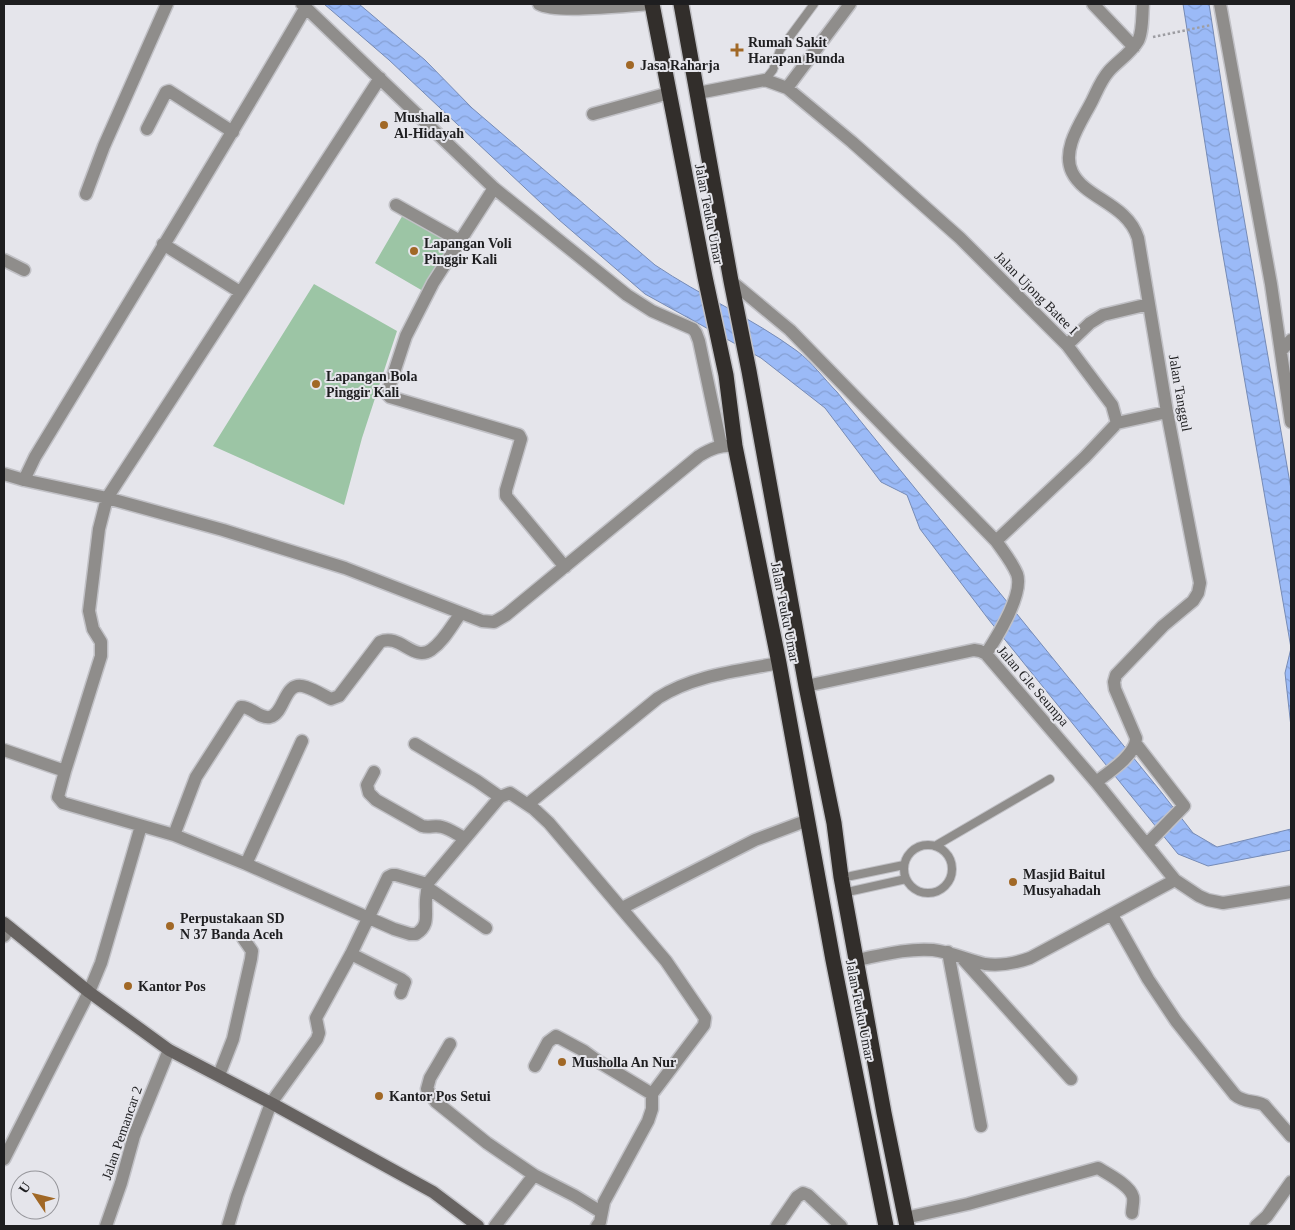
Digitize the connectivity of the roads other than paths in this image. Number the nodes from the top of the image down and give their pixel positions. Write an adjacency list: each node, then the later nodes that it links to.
1 (167, 4): 21 (street)
2 (539, 4): 3 (street)
3 (652, 4): 15 (highway, Jalan Teuku Umar)
4 (681, 4): 16 (highway, Jalan Teuku Umar)
5 (814, 4): 13 (lane)
6 (850, 4): 14 (street)
7 (1093, 4): 11 (street)
8 (1143, 4): 11 (street)
9 (1220, 4): 34 (street)
10 (304, 6): 12 (street); 19 (street)
11 (1136, 43): 31 (street, Jalan Tanggul)
12 (380, 78): 20 (street); 30 (street)
13 (765, 80): 14 (street, Jalan Ujong Batee I); 16 (street)
14 (787, 88): 33 (street, Jalan Ujong Batee I)
15 (669, 93): 17 (street); 26 (highway, Jalan Teuku Umar)
16 (698, 93): 25 (highway, Jalan Teuku Umar)
17 (593, 114)
18 (147, 130): 19 (street)
19 (233, 132): 24 (street)
20 (494, 188): 23 (street); 38 (street)
21 (86, 194)
22 (396, 205): 23 (street)
23 (460, 241): 43 (street)
24 (163, 244): 30 (street); 40 (street)
25 (725, 250): 26 (highway); 29 (highway, Jalan Teuku Umar)
26 (701, 255): 38 (highway, Jalan Teuku Umar)
27 (4, 260): 28 (street)
28 (24, 270)
29 (732, 286): 42 (street); 47 (highway, Jalan Teuku Umar)
30 (240, 292): 41 (street)
31 (1149, 304): 33 (street); 35 (street, Jalan Tanggul)
32 (1291, 340): 34 (street)
33 (1067, 345): 37 (street, Jalan Ujong Batee I)
34 (1281, 351): 36 (street)
35 (1167, 412): 37 (street); 50 (street, Jalan Tanggul)
36 (1291, 422)
37 (1117, 423): 42 (street)
38 (728, 446): 43 (street); 46 (highway, Jalan Teuku Umar)
39 (4, 474): 40 (street)
40 (24, 480): 41 (street)
41 (107, 498): 44 (street); 52 (street)
42 (996, 541): 45 (street)
43 (565, 567): 44 (street)
44 (461, 613): 60 (street)
45 (986, 654): 47 (street, Jalan Gle Seumpa); 55 (street, Jalan Gle Seumpa)
46 (779, 663): 57 (street); 58 (highway, Jalan Teuku Umar)
47 (806, 686): 66 (highway, Jalan Teuku Umar)
48 (302, 741): 64 (street)
49 (415, 744): 56 (street)
50 (1133, 748): 55 (street); 62 (street)
51 (4, 750): 52 (street)
52 (65, 771): 59 (street)
53 (374, 772): 61 (street)
54 (1050, 778): 63 (lane)
55 (1101, 778): 62 (street, Jalan Gle Seumpa)
56 (500, 798): 57 (street); 61 (street)
57 (528, 804): 72 (street)
58 (808, 820): 72 (street); 106 (highway, Jalan Teuku Umar)
59 (141, 826): 60 (street); 82 (street)
60 (174, 836): 64 (street)
61 (466, 838): 69 (street)
62 (1147, 844): 68 (street, Jalan Gle Seumpa)
63 (935, 846): 65 (lane); 67 (lane)
64 (246, 864): 74 (street)
65 (904, 865): 66 (lane); 67 (lane)
66 (841, 877): 70 (highway, Jalan Teuku Umar)
67 (906, 879): 70 (lane)
68 (1175, 880): 71 (street, Jalan Gle Seumpa); 73 (street)
69 (428, 886): 74 (street); 74 (street); 75 (street)
70 (844, 892): 81 (highway, Jalan Teuku Umar)
71 (1291, 892)
72 (622, 908): 89 (street)
73 (1112, 915): 80 (street); 92 (street)
74 (369, 917): 79 (street)
75 (486, 928)
76 (6, 929): 82 (street)
77 (243, 938): 87 (street)
78 (948, 952): 80 (street); 81 (street); 91 (street)
79 (351, 954): 83 (street); 90 (street)
80 (961, 956): 88 (street)
81 (856, 960): 98 (highway, Jalan Teuku Umar)
82 (89, 992): 85 (street); 93 (street)
83 (401, 993)
84 (450, 1044): 94 (street)
85 (168, 1050): 87 (street); 99 (street, Jalan Pemancar 2)
86 (535, 1066): 89 (street)
87 (219, 1075): 90 (street)
88 (1071, 1079)
89 (652, 1094): 96 (street)
90 (271, 1103): 100 (street); 101 (street)
91 (981, 1126)
92 (1291, 1136)
93 (4, 1159)
94 (534, 1175): 96 (street); 102 (street)
95 (1291, 1182): 107 (street)
96 (601, 1212): 103 (street)
97 (1132, 1213): 98 (street)
98 (906, 1222)
99 (106, 1226)
100 (228, 1226)
101 (478, 1226)
102 (495, 1226)
103 (597, 1226)
104 (777, 1226): 105 (street)
105 (841, 1226)
106 (886, 1226)
107 (1256, 1226)

